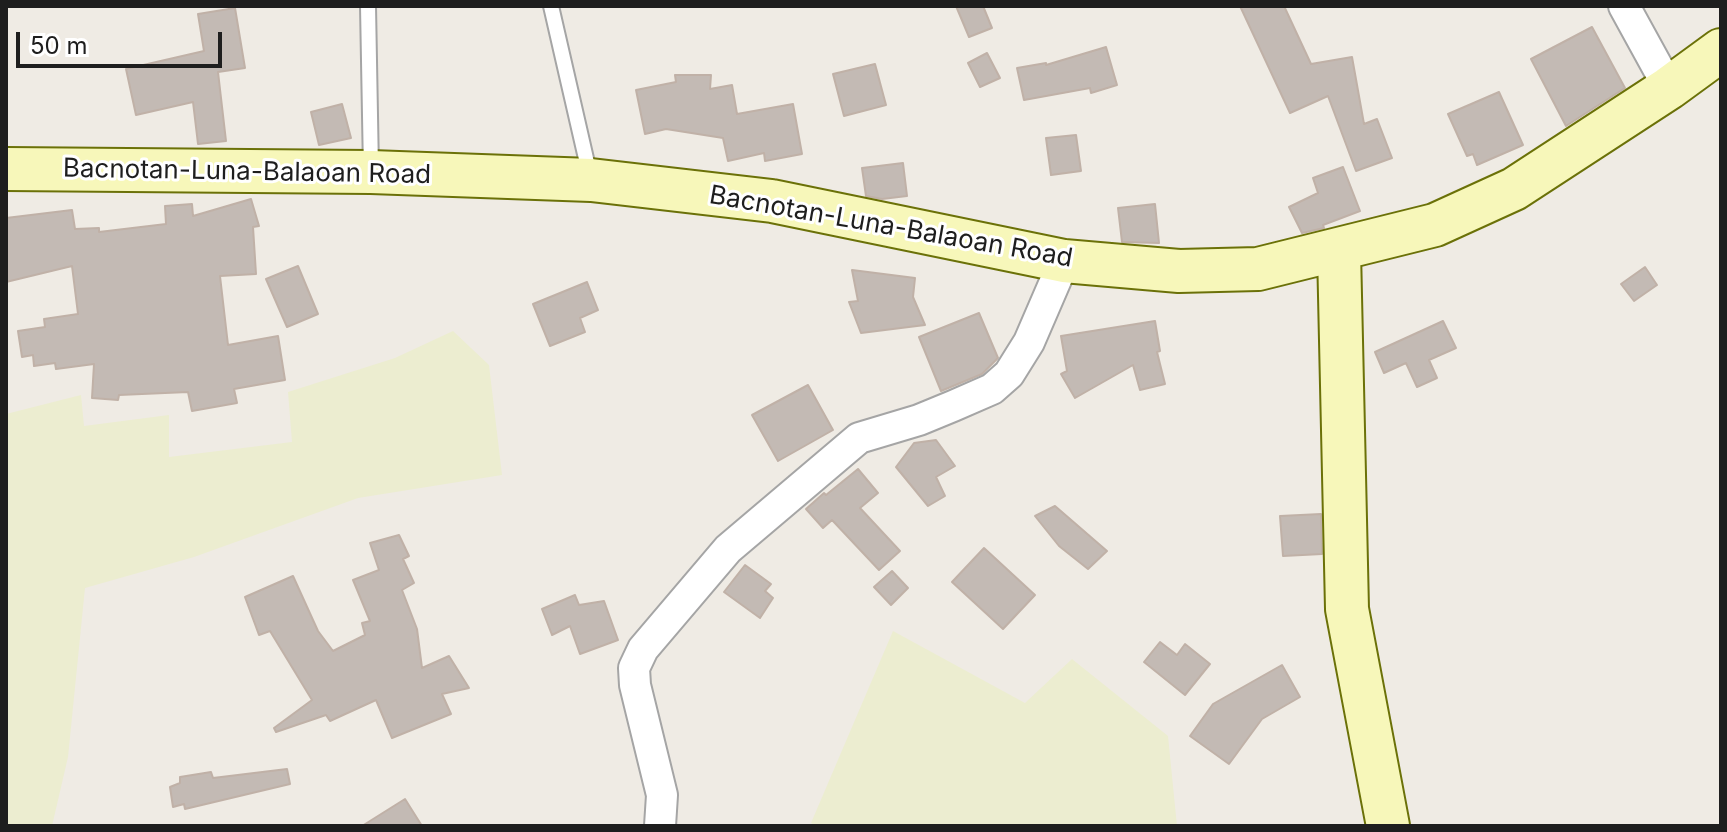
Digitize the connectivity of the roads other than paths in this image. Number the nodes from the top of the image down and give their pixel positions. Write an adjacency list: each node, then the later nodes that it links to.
1 (368, 6): 7 (lane)
2 (551, 6): 8 (lane)
3 (1624, 6): 5 (street)
4 (1721, 50): 5 (main road, Bacnotan-Luna-Balaoan Road)
5 (1669, 88): 9 (main road, Bacnotan-Luna-Balaoan Road)
6 (6, 169): 7 (main road, Bacnotan-Luna-Balaoan Road)
7 (371, 172): 8 (main road, Bacnotan-Luna-Balaoan Road)
8 (591, 180): 10 (main road, Bacnotan-Luna-Balaoan Road)
9 (1339, 251): 10 (main road, Bacnotan-Luna-Balaoan Road); 12 (main road)
10 (1064, 261): 11 (street)
11 (660, 826)
12 (1388, 826)

